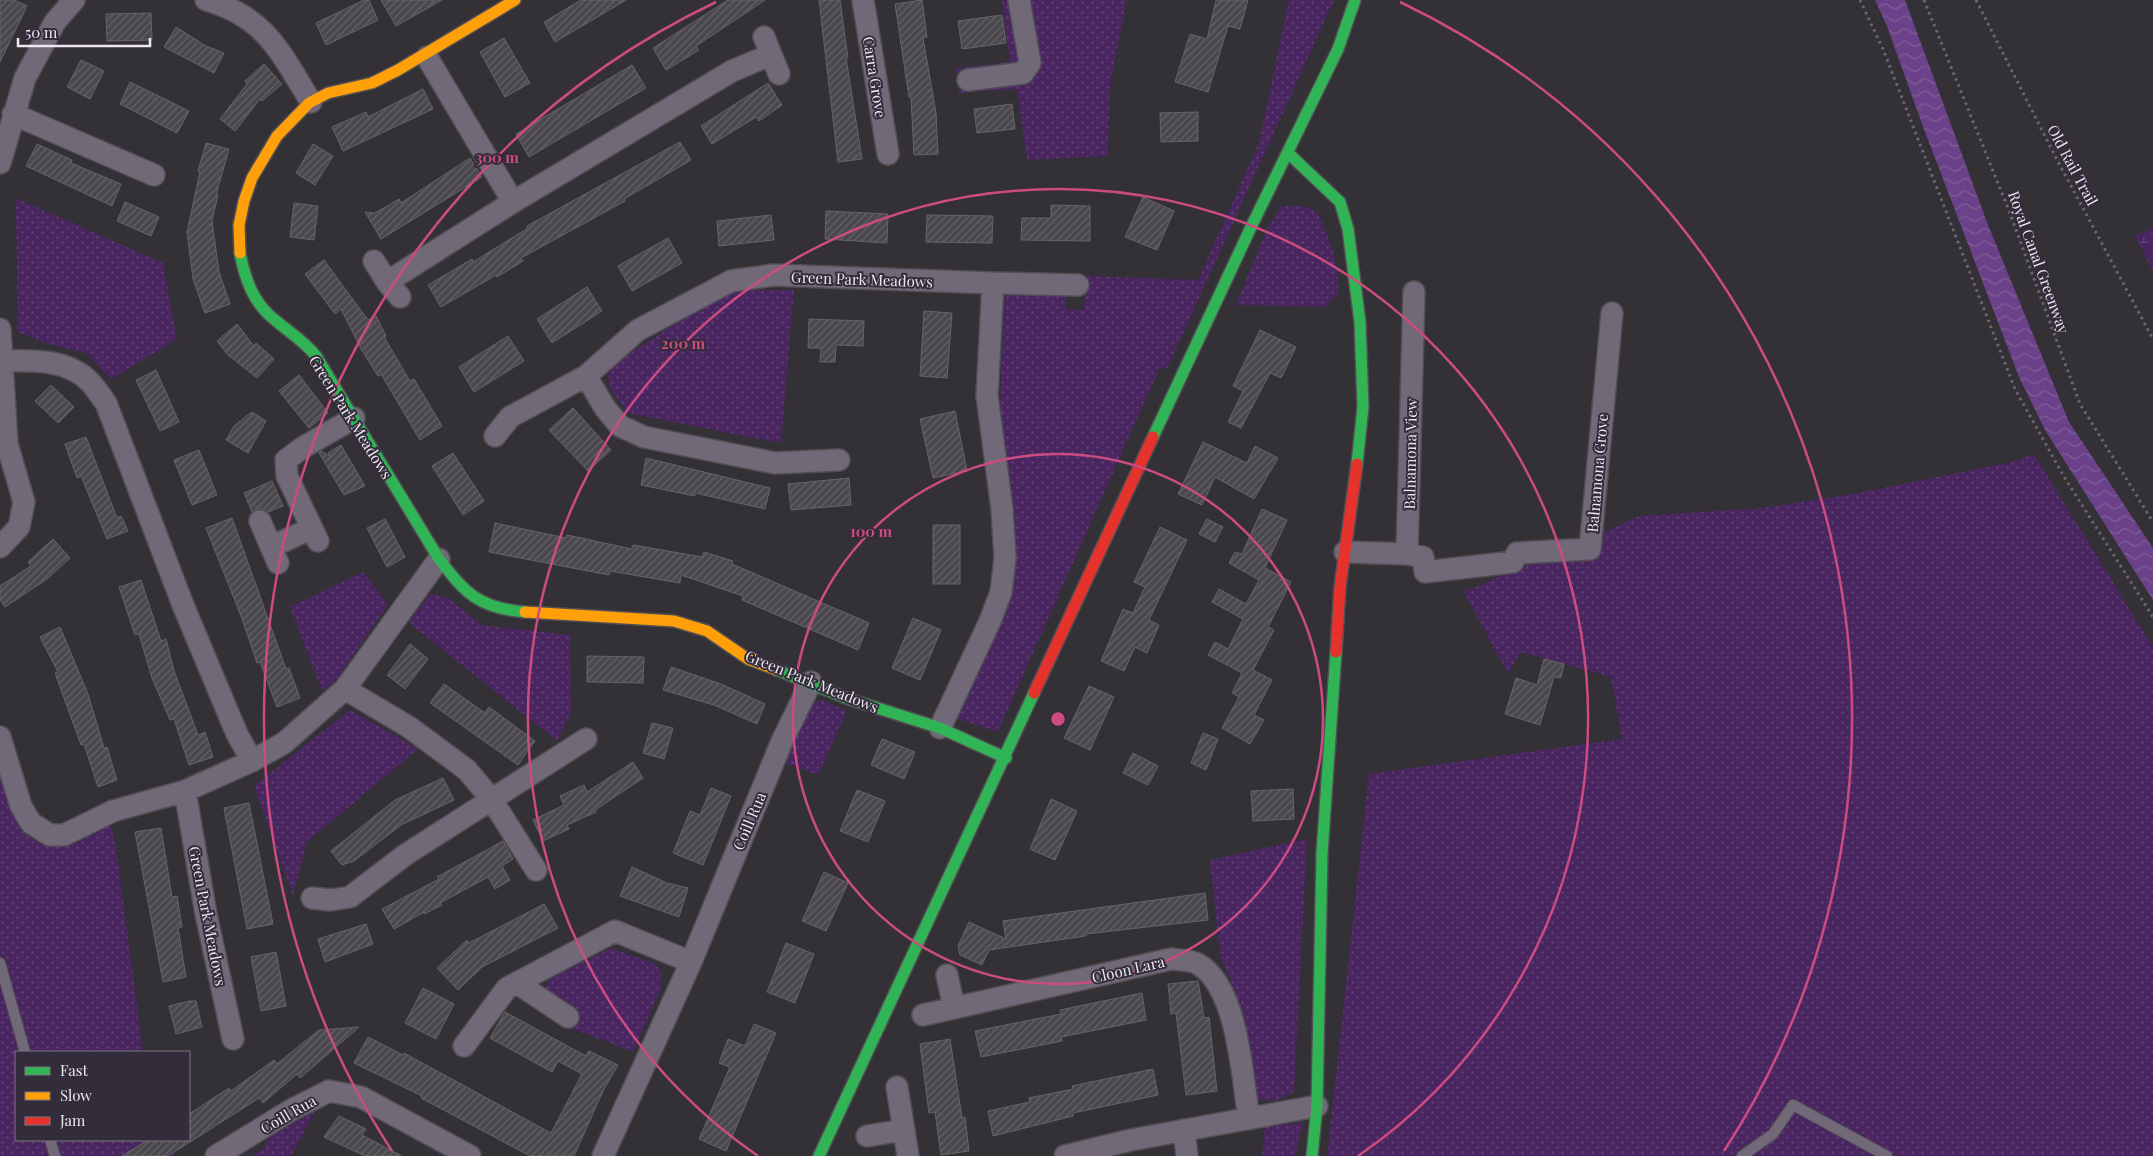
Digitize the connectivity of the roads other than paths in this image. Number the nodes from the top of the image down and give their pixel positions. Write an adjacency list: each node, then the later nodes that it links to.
1 (74, 0): 11 (street)
2 (206, 0): 10 (street)
3 (514, 0): 7 (main road, Green Park Meadows)
4 (863, 0): 13 (street, Carra Grove)
5 (1019, 0): 9 (street)
6 (1355, 0): 12 (main road)
7 (427, 57): 10 (main road, Green Park Meadows); 16 (street)
8 (779, 74): 16 (street)
9 (968, 80)
10 (311, 102): 25 (main road, Green Park Meadows)
11 (13, 114): 14 (street); 15 (street)
12 (1288, 153): 30 (main road); 38 (main road)
13 (888, 154)
14 (0, 163)
15 (154, 175)
16 (514, 202): 17 (street)
17 (374, 261)
18 (993, 283): 19 (street, Green Park Meadows); 24 (street, Green Park Meadows); 35 (street)
19 (1078, 286)
20 (1414, 292): 31 (street, Balnamona View)
21 (1612, 313): 31 (street, Balnamona Grove)
22 (0, 329): 23 (street)
23 (2, 361): 29 (street); 39 (street)
24 (586, 376): 26 (street, Green Park Meadows); 27 (street)
25 (354, 418): 28 (street); 32 (main road, Green Park Meadows)
26 (495, 436)
27 (839, 460)
28 (260, 521)
29 (0, 548)
30 (1345, 552): 31 (street); 55 (main road)
31 (1407, 554)
32 (439, 559): 33 (main road, Green Park Meadows); 34 (street)
33 (810, 682): 35 (main road, Green Park Meadows); 44 (street, Coill Rua)
34 (345, 689): 39 (street); 41 (street)
35 (940, 728): 38 (main road, Green Park Meadows)
36 (0, 737): 40 (street)
37 (586, 739): 41 (street)
38 (1006, 758): 65 (main road)
39 (252, 761): 40 (street)
40 (185, 791): 51 (street, Green Park Meadows)
41 (492, 800): 42 (street); 43 (street)
42 (536, 870)
43 (312, 898)
44 (691, 962): 47 (street); 64 (street, Coill Rua)
45 (0, 964): 53 (lane)
46 (947, 975): 48 (street)
47 (517, 983): 50 (street); 52 (street)
48 (954, 1008): 49 (street, Cloon Lara); 56 (street, Cloon Lara)
49 (923, 1015)
50 (568, 1017)
51 (233, 1040)
52 (464, 1046)
53 (25, 1051)
54 (897, 1087): 57 (street)
55 (1318, 1106): 56 (street); 69 (main road)
56 (1249, 1119): 58 (street)
57 (904, 1130): 59 (street); 66 (street)
58 (1184, 1130): 67 (street); 68 (street)
59 (868, 1136)
60 (50, 1141): 61 (lane)
61 (55, 1156)
62 (216, 1156): 63 (street, Coill Rua)
63 (470, 1156)
64 (602, 1156)
65 (819, 1156)
66 (908, 1156)
67 (1065, 1156)
68 (1188, 1156)
69 (1312, 1156)
70 (1742, 1156): 71 (lane)
71 (1887, 1156)

